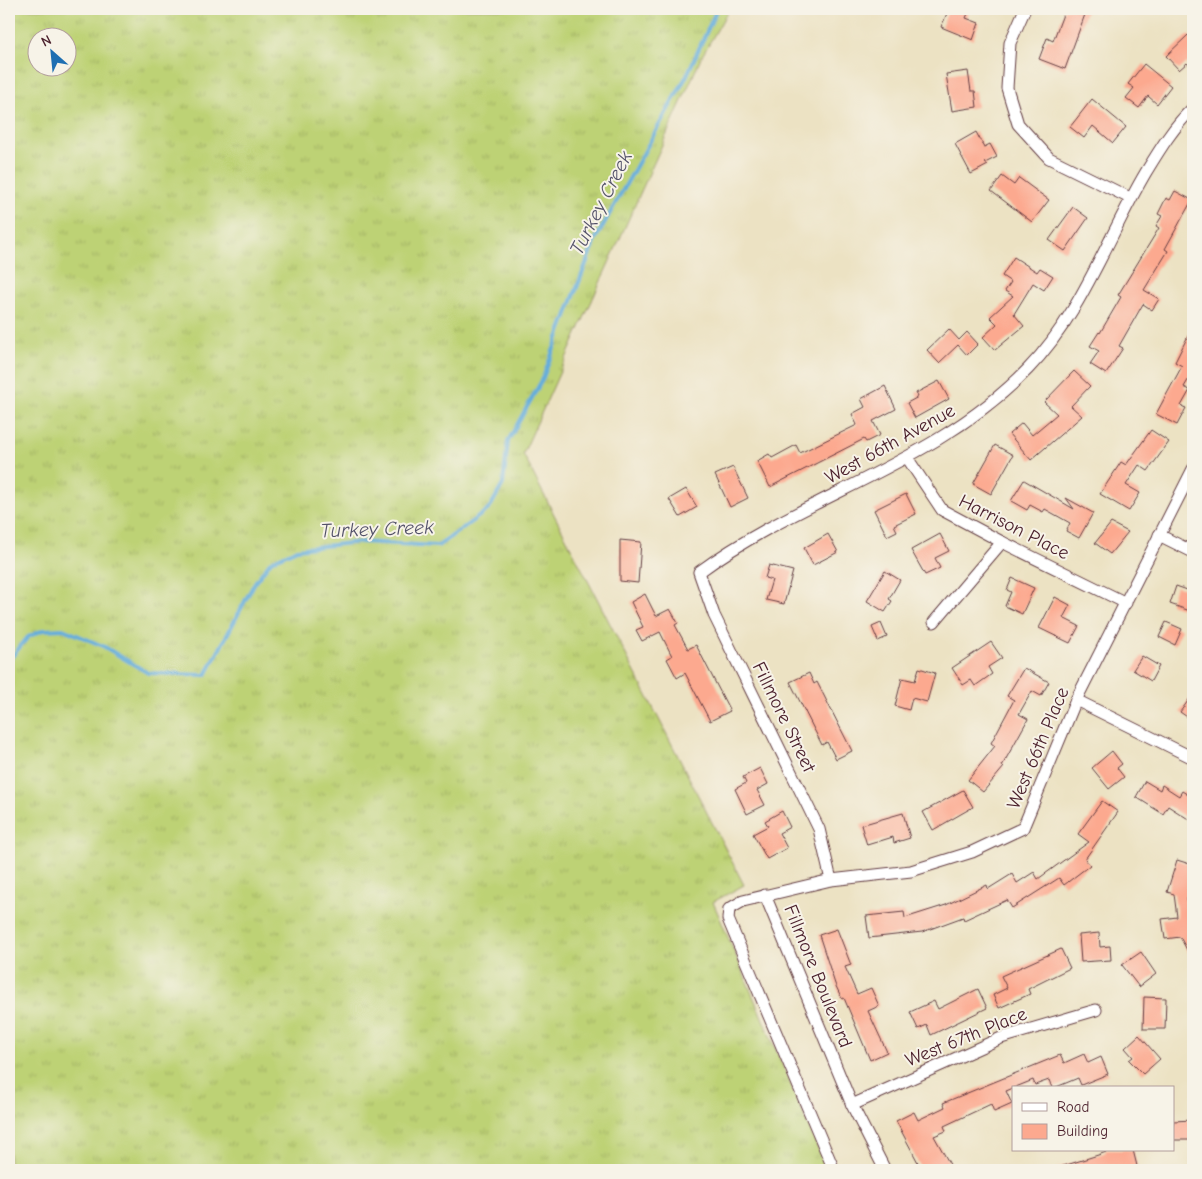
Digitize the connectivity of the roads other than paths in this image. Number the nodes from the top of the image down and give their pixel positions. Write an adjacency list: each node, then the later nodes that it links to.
1 (1026, 9): 3 (street)
2 (1193, 108): 3 (street, West 66th Avenue)
3 (1130, 198): 4 (street, West 66th Avenue)
4 (908, 459): 7 (street, Harrison Place); 9 (street, West 66th Avenue)
5 (1193, 469): 6 (street, West 66th Place)
6 (1159, 534): 8 (street); 10 (street, West 66th Place)
7 (1002, 542): 10 (street, Harrison Place); 11 (street)
8 (1193, 552)
9 (698, 572): 14 (street, Fillmore Street)
10 (1126, 603): 12 (street, West 66th Place)
11 (934, 622)
12 (1076, 700): 13 (street); 14 (street, West 66th Place)
13 (1193, 758)
14 (831, 880): 15 (street, West 66th Place)
15 (766, 895): 17 (street, Fillmore Boulevard); 18 (street, Fillmore Boulevard)
16 (1096, 1010): 17 (street, West 67th Place)
17 (852, 1105): 19 (street, Fillmore Boulevard)
18 (834, 1170)
19 (885, 1170)

